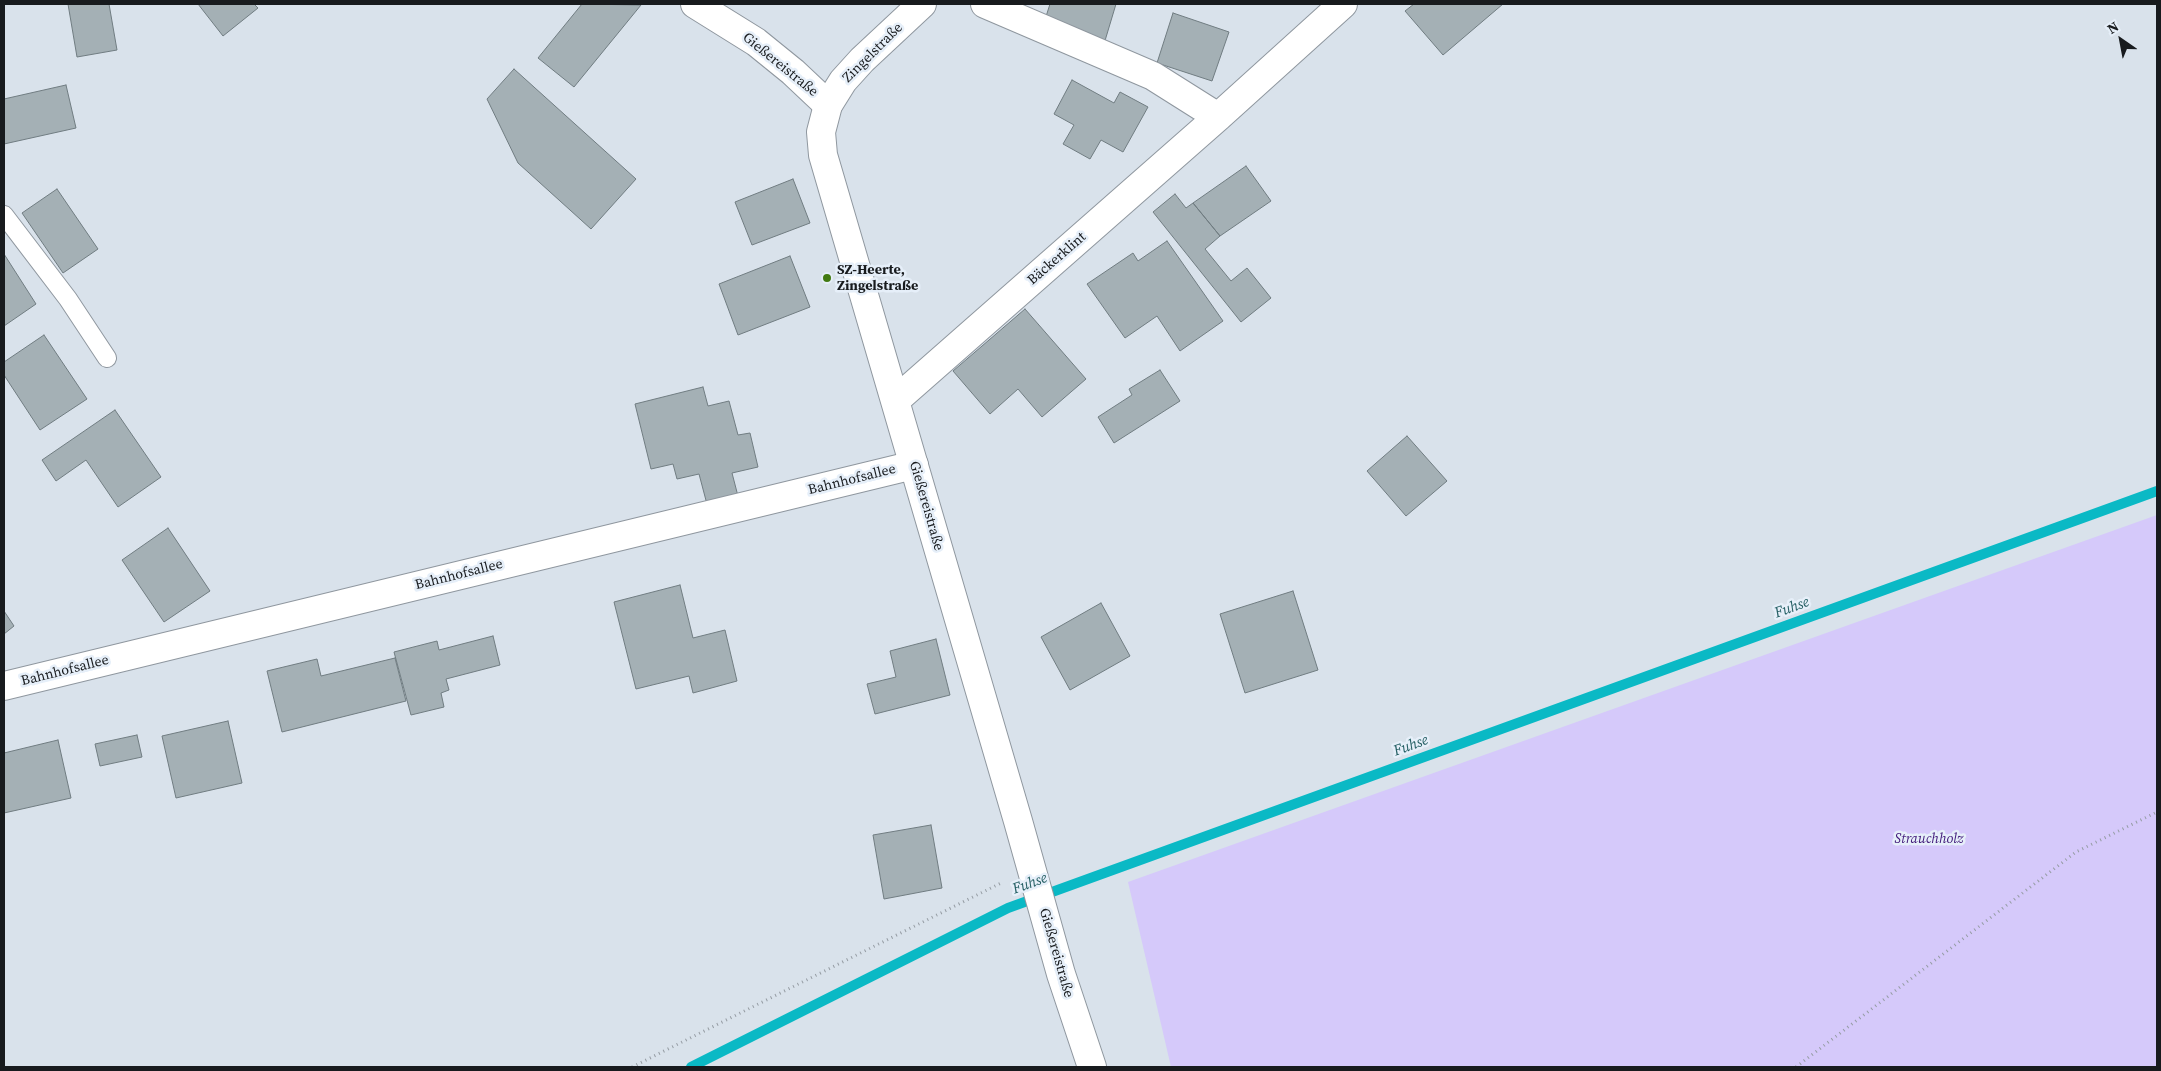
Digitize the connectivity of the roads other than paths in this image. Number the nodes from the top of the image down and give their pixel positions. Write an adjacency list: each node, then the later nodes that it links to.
1 (695, 4): 5 (street, Gießereistraße)
2 (922, 4): 5 (street, Zingelstraße)
3 (985, 4): 6 (street)
4 (1343, 4): 6 (street, Bäckerklint)
5 (828, 105): 9 (street, Gießereistraße)
6 (1218, 117): 9 (street, Bäckerklint)
7 (4, 215): 8 (lane)
8 (107, 358)
9 (896, 400): 10 (street, Gießereistraße)
10 (914, 465): 11 (street, Bahnhofsallee); 12 (street, Gießereistraße)
11 (4, 686)
12 (1092, 1067)

